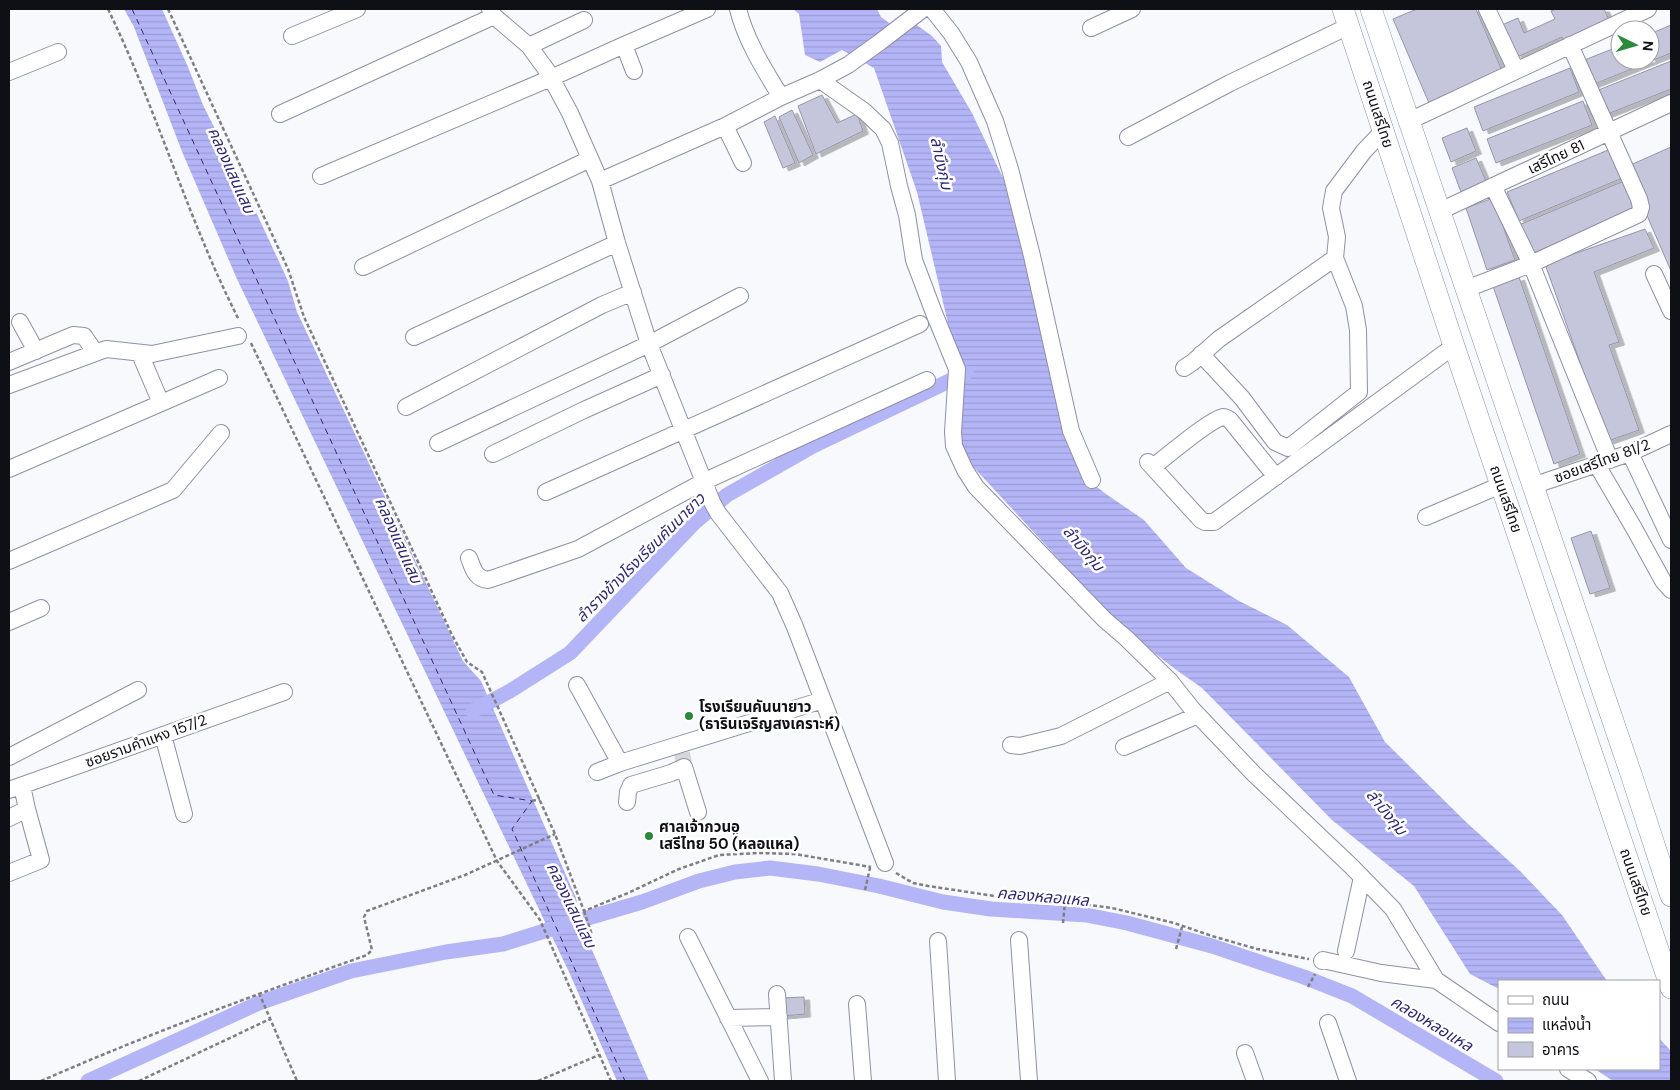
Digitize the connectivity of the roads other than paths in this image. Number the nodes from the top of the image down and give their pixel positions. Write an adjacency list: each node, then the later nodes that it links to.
1 (357, 9): 14 (street)
2 (708, 9): 15 (street)
3 (738, 9): 24 (street)
4 (923, 9): 23 (street)
5 (932, 9): 74 (street)
6 (1132, 9): 13 (street)
7 (1487, 9): 19 (street)
8 (1648, 9): 16 (street)
9 (1375, 10): 27 (main road, ถนนเสรีไทย)
10 (492, 12): 17 (street); 26 (street)
11 (1346, 17): 29 (main road, ถนนเสรีไทย); 31 (street)
12 (584, 20): 17 (street)
13 (1091, 28)
14 (292, 36)
15 (624, 45): 20 (street); 22 (street)
16 (1570, 45): 19 (street); 30 (street)
17 (529, 46): 22 (street)
18 (58, 52): 21 (street)
19 (1516, 70): 27 (street)
20 (634, 71)
21 (9, 72)
22 (552, 78): 32 (street); 34 (street)
23 (820, 80): 24 (street); 86 (street)
24 (781, 97): 28 (street)
25 (1671, 103): 30 (street, เสรีไทย 81)
26 (280, 114)
27 (1409, 121): 37 (main road, ถนนเสรีไทย)
28 (725, 126): 33 (street); 35 (street)
29 (1384, 130): 39 (street); 52 (main road, ถนนเสรีไทย)
30 (1610, 131): 36 (street, เสรีไทย 81); 40 (street)
31 (1128, 137)
32 (590, 159): 35 (street); 41 (street)
33 (743, 163)
34 (321, 176)
35 (600, 181): 38 (street)
36 (1493, 186): 37 (street, เสรีไทย 81); 40 (street)
37 (1440, 211): 43 (main road, ถนนเสรีไทย)
38 (617, 243): 44 (street); 50 (street)
39 (1336, 258): 56 (street); 56 (street)
40 (1532, 264): 43 (street); 71 (street)
41 (363, 267)
42 (1654, 274): 46 (street)
43 (1466, 289): 77 (main road, ถนนเสรีไทย)
44 (633, 292): 51 (street); 64 (street)
45 (740, 296): 51 (street)
46 (1671, 311)
47 (20, 322): 53 (street)
48 (920, 324): 65 (street)
49 (242, 332): 55 (street)
50 (414, 337)
51 (649, 344): 59 (street); 68 (street)
52 (1454, 346): 73 (street); 76 (main road, ถนนเสรีไทย)
53 (36, 351): 54 (street); 57 (street)
54 (95, 352): 55 (street); 62 (street)
55 (140, 354): 63 (street)
56 (1201, 354): 58 (street)
57 (9, 362)
58 (1184, 368)
59 (662, 375): 65 (street); 70 (street)
60 (219, 378): 63 (street)
61 (927, 380): 75 (street)
62 (9, 385)
63 (161, 404): 72 (street)
64 (406, 407)
65 (685, 431): 75 (street); 78 (street)
66 (221, 433): 82 (street)
67 (1671, 434): 69 (street, ซอยเสรีไทย 81/2)
68 (438, 443)
69 (1630, 453): 71 (street, ซอยเสรีไทย 81/2); 80 (street)
70 (493, 454)
71 (1603, 463): 77 (street, ซอยเสรีไทย 81/2); 83 (street)
72 (9, 469)
73 (1276, 477): 73 (street)
74 (1092, 480)
75 (705, 481): 81 (street); 90 (street)
76 (1501, 485): 79 (street); 101 (main road, ถนนเสรีไทย)
77 (1532, 486): 99 (main road, ถนนเสรีไทย)
78 (546, 492)
79 (1426, 517)
80 (1670, 534)
81 (469, 558)
82 (9, 561)
83 (1671, 590)
84 (41, 608): 85 (street)
85 (9, 622)
86 (1170, 681): 91 (street); 93 (street)
87 (577, 685): 97 (street)
88 (138, 690): 95 (street)
89 (284, 692): 92 (street, ซอยรามคำแหง 157/2)
90 (823, 700): 96 (street); 107 (street)
91 (1198, 715): 94 (street); 109 (street)
92 (162, 736): 100 (street, ซอยรามคำแหง 157/2); 105 (street)
93 (1011, 746)
94 (1124, 747)
95 (9, 757)
96 (682, 757): 97 (street); 102 (street); 104 (street)
97 (620, 763): 98 (street)
98 (597, 772)
99 (1632, 778): 101 (main road); 110 (main road, ถนนเสรีไทย)
100 (15, 788): 103 (street)
101 (1604, 789): 117 (main road, ถนนเสรีไทย)
102 (627, 802)
103 (27, 809): 106 (street); 108 (street)
104 (698, 812)
105 (184, 814)
106 (9, 818)
107 (885, 867)
108 (9, 874)
109 (1362, 877): 114 (street); 116 (street)
110 (1671, 896)
111 (688, 937): 121 (street)
112 (1019, 940): 130 (street)
113 (938, 941): 129 (street)
114 (1346, 951)
115 (1322, 961): 116 (street)
116 (1436, 980): 122 (street)
117 (1671, 988)
118 (777, 994): 120 (street)
119 (857, 1004): 128 (street)
120 (779, 1017): 121 (street); 127 (street)
121 (728, 1018): 126 (street)
122 (1498, 1022)
123 (1328, 1023): 132 (street)
124 (1245, 1053): 131 (street)
125 (1570, 1070): 133 (street)
126 (760, 1081)
127 (784, 1081)
128 (863, 1081)
129 (947, 1081)
130 (1029, 1081)
131 (1255, 1081)
132 (1348, 1081)
133 (1588, 1081)

